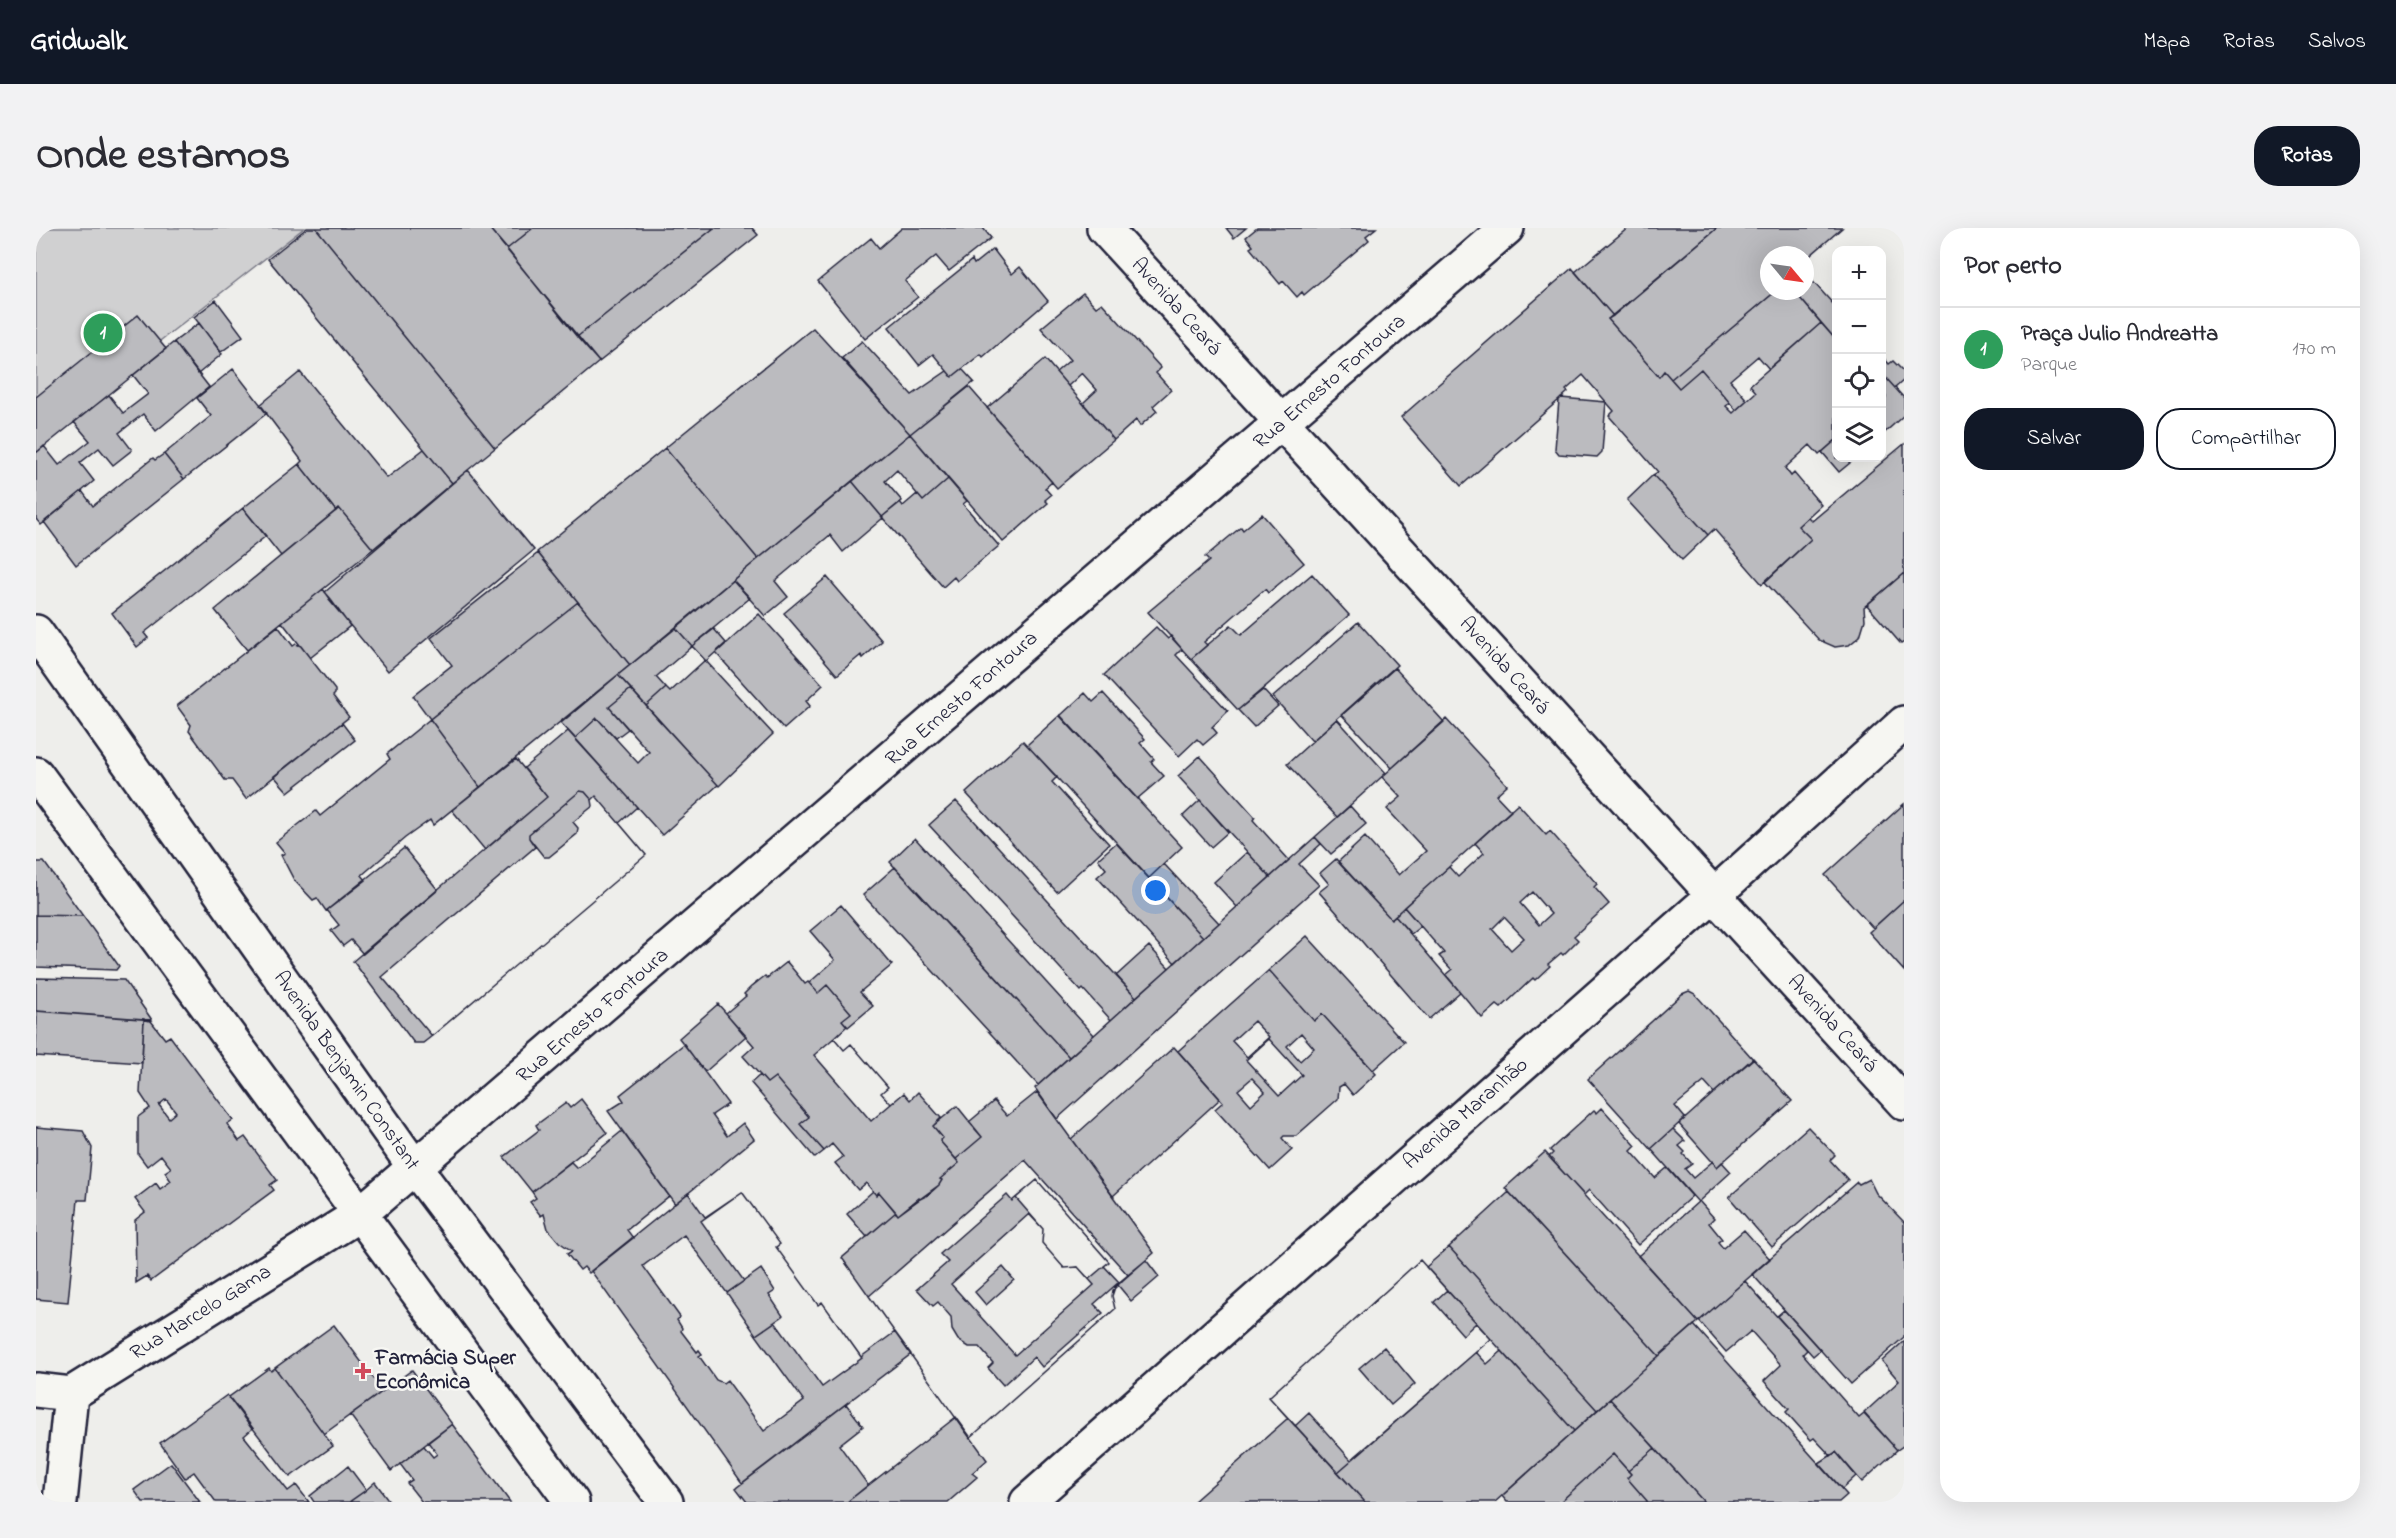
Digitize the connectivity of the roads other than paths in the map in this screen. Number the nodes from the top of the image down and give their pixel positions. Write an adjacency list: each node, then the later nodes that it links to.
1 (1104, 228): 3 (street, Avenida Ceará)
2 (1507, 228): 3 (street, Rua Ernesto Fontoura)
3 (1282, 423): 7 (street, Avenida Ceará); 9 (street, Rua Ernesto Fontoura)
4 (36, 632): 9 (street, Avenida Benjamin Constant)
5 (1904, 723): 7 (street, Avenida Maranhão)
6 (36, 774): 10 (street)
7 (1714, 895): 8 (street, Avenida Ceará); 16 (street, Avenida Maranhão)
8 (1904, 1103)
9 (415, 1168): 10 (street, Rua Ernesto Fontoura); 15 (street, Avenida Benjamin Constant)
10 (360, 1214): 12 (street, Rua Marcelo Gama); 14 (street)
11 (36, 1390): 12 (street)
12 (71, 1394): 13 (street)
13 (60, 1502)
14 (572, 1502)
15 (666, 1502)
16 (1027, 1502)

